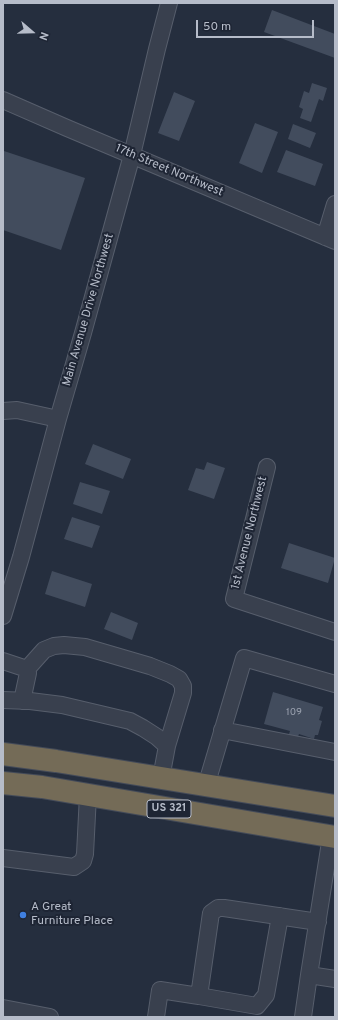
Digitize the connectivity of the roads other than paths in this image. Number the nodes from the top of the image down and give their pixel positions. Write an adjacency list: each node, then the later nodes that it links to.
1 (169, 3): 3 (street, Main Avenue Drive Northwest)
2 (3, 100): 3 (street, 17th Street Northwest)
3 (132, 155): 5 (street, 17th Street Northwest); 7 (street, Main Avenue Drive Northwest)
4 (335, 204): 5 (street)
5 (330, 239)
6 (3, 411): 7 (street)
7 (58, 419): 9 (street, Main Avenue Drive Northwest)
8 (267, 467): 10 (street, 1st Avenue Northwest)
9 (3, 616)
10 (335, 632)
11 (3, 661): 12 (street)
12 (27, 669): 15 (street); 17 (street)
13 (335, 684): 16 (street)
14 (3, 700): 15 (street)
15 (22, 701): 17 (street)
16 (222, 730): 18 (street); 22 (street)
17 (167, 746): 20 (street)
18 (335, 752)
19 (3, 754): 20 (highway, US 321)
20 (161, 778): 22 (highway, US 321)
21 (3, 783): 23 (highway, US 321)
22 (206, 786): 24 (highway, US 321)
23 (88, 795): 25 (highway, US 321); 26 (street)
24 (335, 806)
25 (333, 836): 28 (street)
26 (3, 858)
27 (275, 915): 28 (street); 31 (street); 31 (street); 31 (street)
28 (318, 922): 29 (street)
29 (309, 975): 30 (street); 35 (street)
30 (335, 979)
31 (200, 991): 34 (street)
32 (3, 1008): 33 (street)
33 (50, 1017)
34 (156, 1017)
35 (304, 1017)

